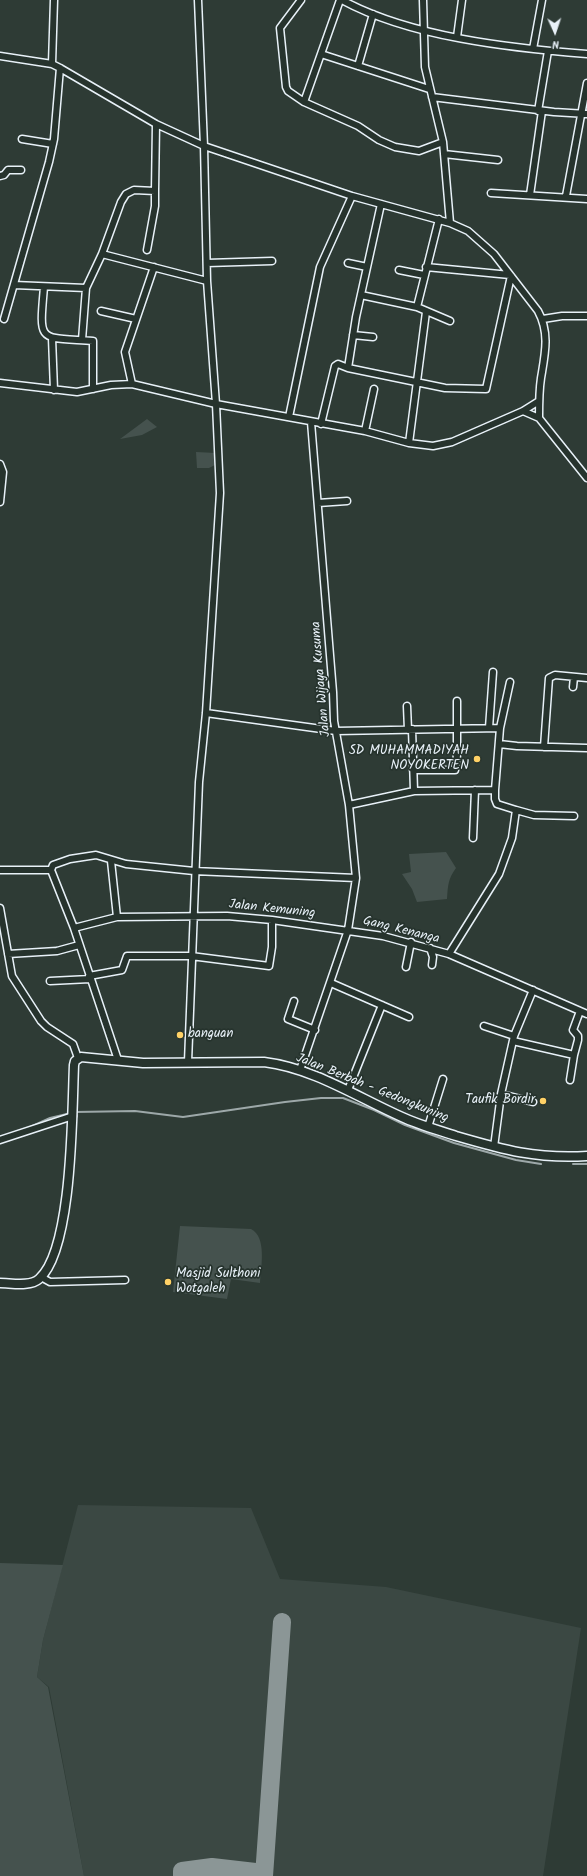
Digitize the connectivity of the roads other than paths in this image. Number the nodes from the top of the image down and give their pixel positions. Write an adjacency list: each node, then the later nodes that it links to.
1 (54, 0): 17 (street)
2 (198, 0): 30 (street)
3 (301, 0): 23 (street)
4 (341, 0): 8 (street); 14 (street)
5 (423, 0): 10 (street)
6 (462, 0): 11 (street)
7 (542, 0): 12 (street)
8 (355, 3): 9 (street)
9 (373, 14): 10 (street); 18 (street)
10 (425, 31): 11 (street); 21 (street)
11 (456, 37): 12 (street)
12 (533, 49): 13 (street)
13 (548, 51): 15 (street); 24 (street)
14 (321, 54): 18 (street); 23 (street)
15 (587, 54)
16 (0, 56): 17 (street)
17 (52, 64): 19 (street)
18 (358, 66): 21 (street)
19 (60, 68): 26 (street); 29 (street)
20 (587, 84): 25 (street)
21 (429, 89): 22 (street)
22 (432, 97): 24 (street); 28 (street)
23 (304, 102): 28 (street)
24 (540, 111): 25 (street); 37 (street)
25 (584, 114): 39 (street)
26 (156, 124): 30 (street); 35 (street)
27 (22, 139): 29 (street)
28 (443, 142): 31 (street)
29 (53, 144): 56 (street)
30 (204, 146): 38 (street); 47 (street)
31 (444, 154): 32 (street); 43 (street)
32 (498, 160)
33 (21, 170): 34 (street)
34 (0, 176)
35 (155, 191): 44 (street); 45 (street)
36 (491, 193): 37 (street)
37 (530, 195): 39 (street)
38 (352, 196): 41 (street); 82 (street)
39 (566, 196): 40 (street)
40 (587, 198)
41 (381, 204): 42 (street); 49 (street)
42 (438, 220): 43 (street); 50 (street)
43 (450, 223): 54 (street)
44 (146, 250)
45 (102, 254): 51 (street); 58 (street)
46 (272, 261): 47 (street)
47 (206, 263): 55 (street)
48 (348, 263): 49 (street)
49 (367, 267): 59 (street)
50 (426, 267): 53 (street); 54 (street)
51 (154, 268): 55 (street); 65 (street)
52 (399, 270): 53 (street)
53 (424, 275): 60 (street)
54 (511, 275): 66 (street); 73 (street)
55 (207, 281): 80 (street)
56 (14, 285): 57 (street); 64 (street)
57 (44, 287): 58 (street); 70 (street)
58 (86, 288): 71 (street)
59 (361, 295): 60 (street); 68 (street)
60 (417, 307): 62 (street)
61 (101, 311): 65 (street)
62 (426, 312): 67 (street); 73 (street)
63 (587, 316): 66 (street)
64 (4, 319)
65 (136, 319): 75 (street)
66 (543, 319): 79 (street)
67 (450, 321)
68 (353, 335): 69 (street); 72 (street)
69 (373, 337)
70 (52, 338): 71 (street); 78 (street)
71 (82, 340): 76 (street)
72 (348, 368): 73 (street); 85 (street)
73 (417, 382): 87 (street)
74 (0, 383): 78 (street)
75 (132, 384): 76 (street); 80 (street)
76 (93, 389): 78 (street)
77 (374, 389): 86 (street)
78 (54, 390)
79 (539, 401): 81 (street); 83 (street)
80 (216, 404): 82 (street); 101 (street)
81 (523, 411): 83 (street); 87 (street)
82 (289, 417): 84 (street)
83 (539, 418): 89 (street)
84 (311, 422): 85 (street); 93 (street, Jalan Wijaya Kusuma)
85 (321, 424): 86 (street)
86 (365, 432): 87 (street)
87 (409, 443)
88 (0, 464): 92 (street)
89 (584, 469): 90 (street)
90 (587, 478)
91 (347, 501): 93 (street)
92 (0, 502)
93 (318, 503): 106 (street, Jalan Wijaya Kusuma)
94 (493, 672): 103 (street)
95 (574, 677): 96 (street); 98 (street); 108 (street)
96 (587, 678)
97 (510, 682): 104 (street)
98 (573, 687)
99 (457, 701): 102 (street)
100 (407, 706): 105 (street)
101 (206, 713): 106 (street); 121 (street)
102 (458, 728): 103 (street); 105 (street); 110 (street)
103 (489, 728): 104 (street)
104 (500, 728): 107 (street)
105 (410, 730): 106 (street); 110 (street)
106 (336, 731): 114 (street, Jalan Wijaya Kusuma)
107 (499, 744): 108 (street); 112 (street)
108 (544, 747): 109 (street)
109 (587, 748)
110 (413, 770): 113 (street)
111 (475, 790): 112 (street); 113 (street); 117 (street)
112 (495, 790): 115 (street)
113 (414, 791): 114 (street)
114 (349, 805): 122 (street, Jalan Wijaya Kusuma)
115 (516, 810): 116 (street); 133 (street)
116 (574, 816)
117 (473, 838)
118 (111, 861): 120 (street); 121 (street); 125 (street)
119 (0, 870): 120 (street)
120 (51, 870): 127 (street)
121 (194, 871): 122 (street); 124 (street)
122 (356, 878): 128 (street, Jalan Wijaya Kusuma)
123 (0, 908): 132 (street)
124 (193, 916): 125 (street, Jalan Kemuning); 126 (street, Jalan Kemuning); 134 (street)
125 (117, 917): 127 (street, Jalan Kemuning)
126 (272, 920): 128 (street, Jalan Kemuning); 134 (street)
127 (74, 928): 130 (street)
128 (348, 930): 129 (street, Gang Kenanga); 139 (street, Jalan Wijaya Kusuma)
129 (411, 942): 131 (street, Gang Kenanga); 136 (street)
130 (79, 945): 132 (street); 137 (street)
131 (430, 948): 133 (street, Gang Kenanga); 135 (street)
132 (8, 954): 150 (street)
133 (449, 954): 140 (street, Gang Kenanga)
134 (191, 956): 137 (street); 152 (street)
135 (432, 965)
136 (406, 967)
137 (89, 977): 138 (street); 151 (street)
138 (50, 981)
139 (331, 984): 142 (street); 147 (street, Jalan Wijaya Kusuma)
140 (533, 990): 143 (street, Gang Kenanga); 148 (street)
141 (294, 1002): 147 (street)
142 (382, 1005): 145 (street); 156 (street)
143 (580, 1011): 144 (street, Gang Kenanga); 149 (street)
144 (587, 1014)
145 (409, 1017)
146 (484, 1026): 148 (street)
147 (315, 1030): 153 (street, Jalan Wijaya Kusuma)
148 (514, 1038): 149 (street); 157 (street)
149 (574, 1055): 155 (street)
150 (78, 1058): 151 (main road, Jalan Berbah - Gedongkuning); 159 (main road)
151 (118, 1060): 152 (main road, Jalan Berbah - Gedongkuning)
152 (188, 1062): 153 (main road, Jalan Berbah - Gedongkuning)
153 (300, 1070): 156 (main road, Jalan Berbah - Gedongkuning)
154 (443, 1079): 160 (street)
155 (570, 1080)
156 (348, 1090): 160 (main road, Jalan Berbah - Gedongkuning)
157 (501, 1094): 158 (street); 162 (street)
158 (533, 1102)
159 (72, 1113): 161 (street); 164 (main road)
160 (428, 1127): 162 (main road, Jalan Berbah - Gedongkuning)
161 (0, 1140)
162 (494, 1147): 163 (main road, Jalan Berbah - Gedongkuning)
163 (587, 1156)
164 (41, 1276): 165 (street); 166 (main road)
165 (125, 1280)
166 (0, 1282)

